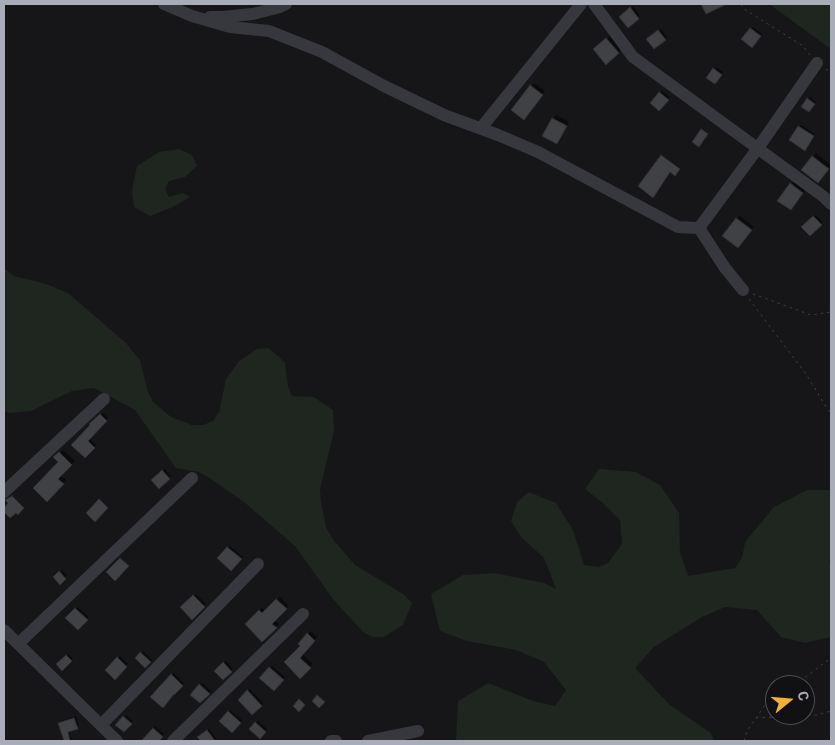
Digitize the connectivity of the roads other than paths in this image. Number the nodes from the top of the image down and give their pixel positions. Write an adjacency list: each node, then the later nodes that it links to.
1 (164, 4): 5 (street)
2 (286, 4): 5 (street)
3 (581, 4): 7 (street)
4 (594, 4): 8 (street)
5 (192, 16): 7 (street)
6 (816, 63): 8 (street)
7 (481, 128): 10 (street)
8 (758, 148): 9 (street); 10 (street)
9 (831, 204)
10 (699, 228): 11 (street)
11 (743, 290)
12 (104, 399): 14 (street)
13 (192, 478): 18 (street)
14 (4, 492)
15 (258, 564): 19 (street)
16 (303, 614): 22 (street)
17 (4, 630): 18 (street)
18 (18, 644): 19 (street)
19 (101, 725): 21 (street)
20 (418, 731): 25 (street)
21 (117, 741)
22 (173, 741)
23 (331, 741): 24 (street)
24 (336, 741)
25 (368, 741)

